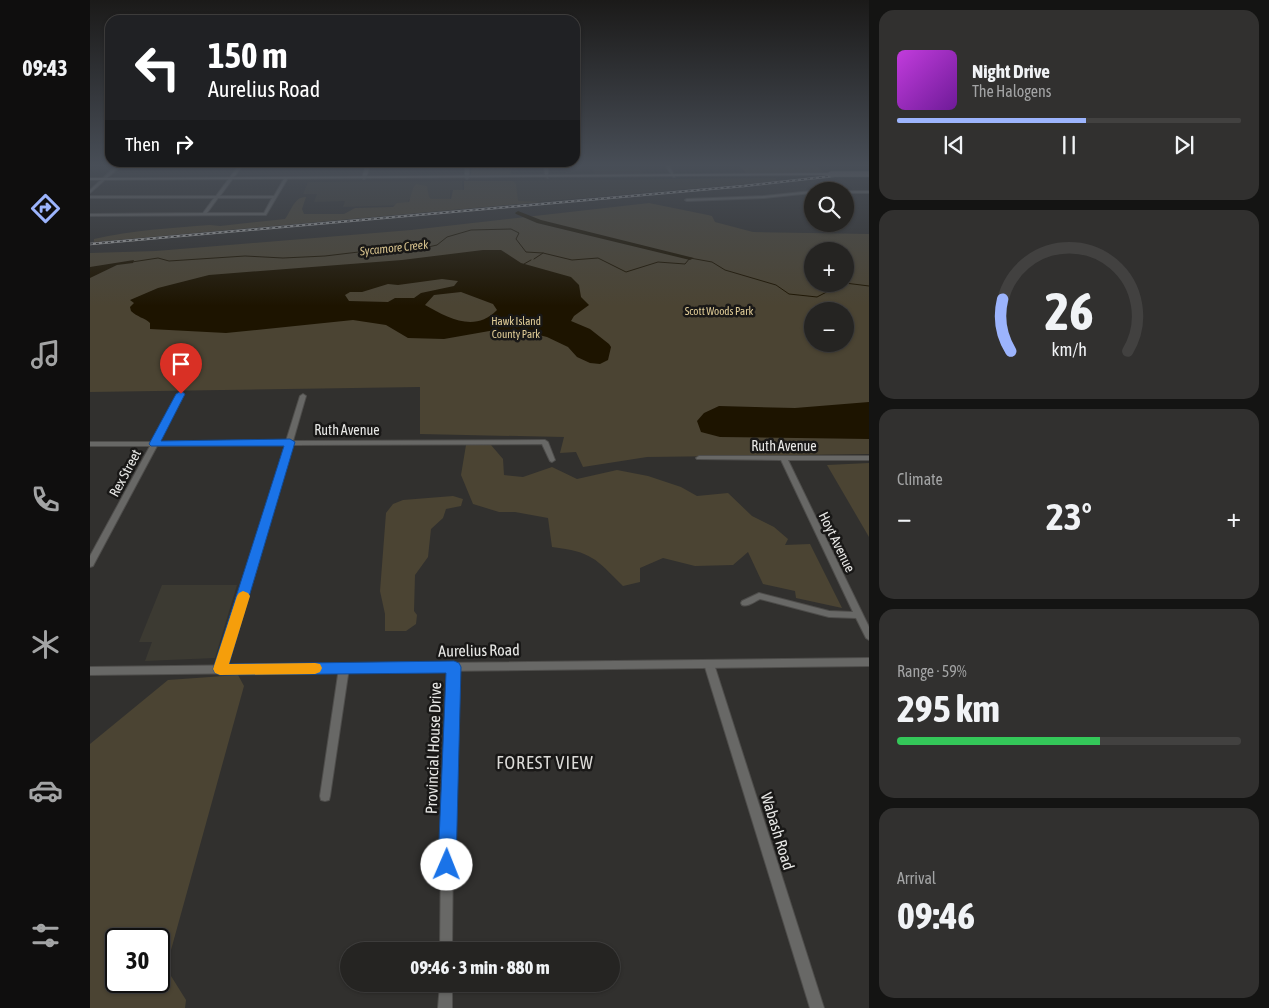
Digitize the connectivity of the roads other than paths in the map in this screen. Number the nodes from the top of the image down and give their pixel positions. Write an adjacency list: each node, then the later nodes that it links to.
1 (266, 212): 2 (street)
2 (204, 214): 3 (street)
3 (90, 215)
4 (181, 394): 8 (street, Rex Street)
5 (302, 396): 6 (street)
6 (290, 442): 8 (street, Ruth Avenue); 12 (street, Ruth Avenue); 21 (street)
7 (90, 444): 8 (street, Ruth Avenue)
8 (155, 444): 13 (street, Rex Street)
9 (699, 458): 11 (street, Ruth Avenue)
10 (869, 458): 11 (street, Ruth Avenue)
11 (784, 459): 15 (street, Hoyt Avenue)
12 (552, 460)
13 (90, 564)
14 (745, 604): 15 (street)
15 (858, 615): 16 (street, Hoyt Avenue)
16 (869, 636)
17 (869, 662): 18 (street, Aurelius Road)
18 (709, 664): 19 (street, Aurelius Road); 27 (street, Wabash Road)
19 (454, 667): 20 (street, Aurelius Road); 24 (street, Provincial House Drive)
20 (344, 668): 21 (street, Aurelius Road); 23 (street)
21 (220, 669): 22 (street, Aurelius Road)
22 (90, 671)
23 (326, 796)
24 (446, 942)
25 (446, 992): 26 (street)
26 (445, 1008)
27 (817, 1008)

